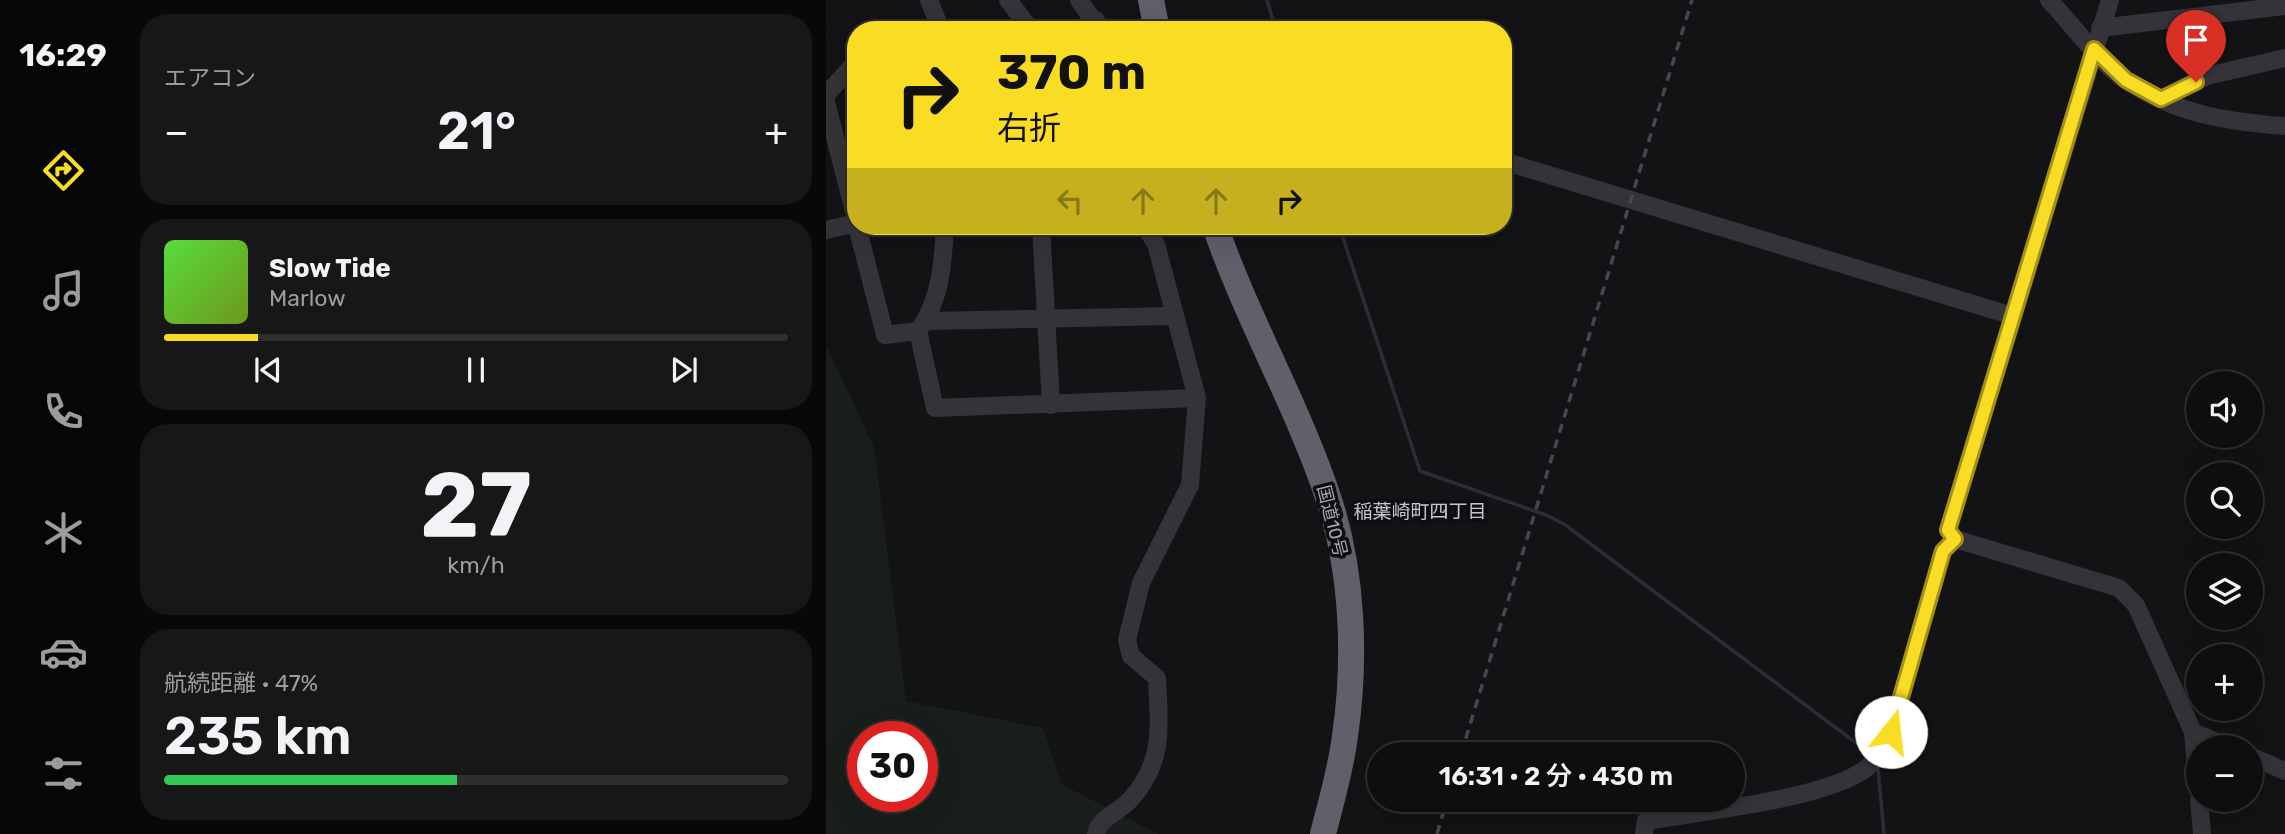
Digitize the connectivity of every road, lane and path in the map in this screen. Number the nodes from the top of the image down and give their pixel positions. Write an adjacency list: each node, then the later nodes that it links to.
1 (929, 0): 8 (street)
2 (1008, 0): 9 (street)
3 (1079, 0): 10 (street)
4 (2049, 0): 12 (street)
5 (2110, 0): 11 (street)
6 (2285, 6): 7 (street)
7 (2231, 7): 11 (street)
8 (938, 21)
9 (1024, 21)
10 (1095, 21)
11 (2101, 28): 12 (street)
12 (2094, 49): 16 (street); 28 (street)
13 (2285, 58): 16 (street)
14 (847, 72): 15 (street)
15 (828, 93): 19 (street)
16 (2161, 99): 17 (street)
17 (2285, 127)
18 (1512, 164): 28 (street)
19 (847, 181)
20 (847, 225): 21 (street)
21 (826, 230)
22 (859, 235): 30 (street)
23 (944, 235): 30 (street)
24 (1041, 235): 29 (street)
25 (1150, 235): 27 (street)
26 (1219, 235): 40 (highway, 国道10号)
27 (1172, 316): 29 (street); 31 (street)
28 (2013, 316): 33 (street)
29 (1046, 318): 30 (street); 32 (street)
30 (922, 326): 32 (street)
31 (1197, 398): 32 (street); 39 (street)
32 (1051, 405)
33 (1955, 539): 34 (street); 41 (street)
34 (2193, 733): 35 (street)
35 (2198, 735)
36 (2263, 762): 37 (street)
37 (2285, 771)
38 (2200, 812): 42 (street)
39 (1096, 834)
40 (1323, 834)
41 (1644, 834)
42 (2202, 834)

